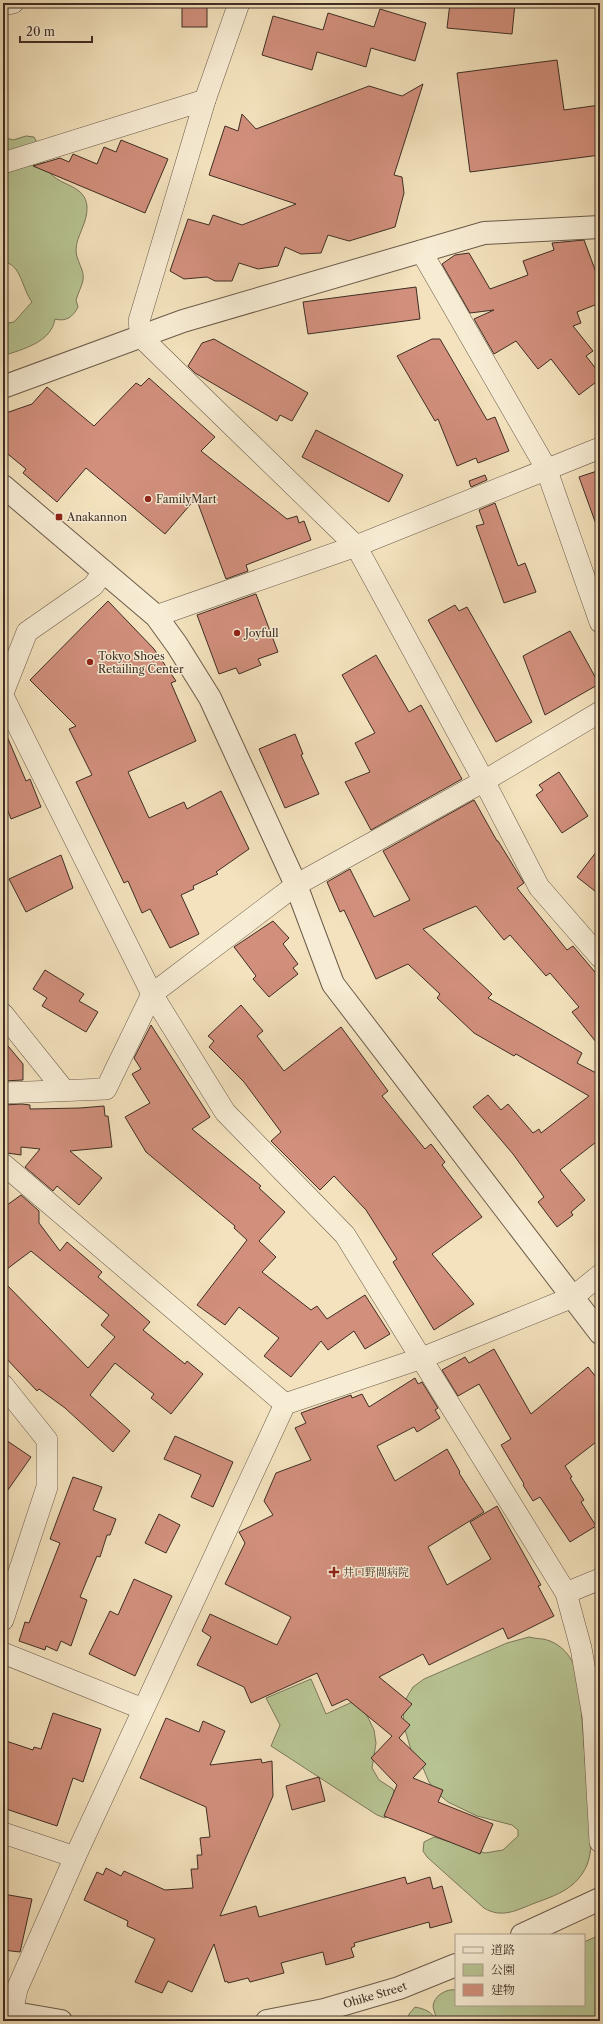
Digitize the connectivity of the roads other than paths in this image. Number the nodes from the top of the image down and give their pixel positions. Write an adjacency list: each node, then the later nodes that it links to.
1 (13, 3): 3 (street)
2 (239, 3): 4 (street)
3 (3, 5)
4 (205, 100): 5 (street); 8 (street)
5 (3, 163)
6 (600, 227): 7 (street)
7 (421, 251): 8 (street); 11 (street)
8 (141, 337): 9 (street); 13 (street)
9 (3, 387)
10 (600, 448): 11 (street)
11 (546, 468): 13 (street); 16 (street)
12 (3, 486): 14 (street)
13 (356, 546): 15 (street); 19 (street)
14 (104, 571): 15 (street); 17 (street)
15 (156, 616): 20 (street)
16 (600, 622)
17 (3, 695): 22 (street)
18 (600, 712): 19 (street)
19 (484, 781): 20 (street); 21 (street)
20 (296, 885): 22 (street); 28 (street)
21 (600, 956)
22 (152, 994): 24 (street); 30 (street)
23 (3, 1014): 24 (street)
24 (64, 1090): 25 (street)
25 (3, 1093)
26 (3, 1164): 32 (street)
27 (600, 1276): 28 (street)
28 (573, 1297): 29 (street); 30 (street)
29 (600, 1332)
30 (422, 1358): 32 (street); 34 (street)
31 (3, 1385): 35 (street)
32 (285, 1404): 37 (street)
33 (600, 1579): 34 (street)
34 (566, 1593): 39 (street)
35 (3, 1620)
36 (3, 1653): 37 (street)
37 (143, 1709): 40 (street)
38 (3, 1833): 40 (street)
39 (600, 1842)
40 (75, 1856): 44 (street)
41 (600, 1899): 42 (street)
42 (524, 1934)
43 (455, 1965): 46 (street, Ohike Street)
44 (8, 2012): 45 (street)
45 (61, 2021)
46 (267, 2021)

